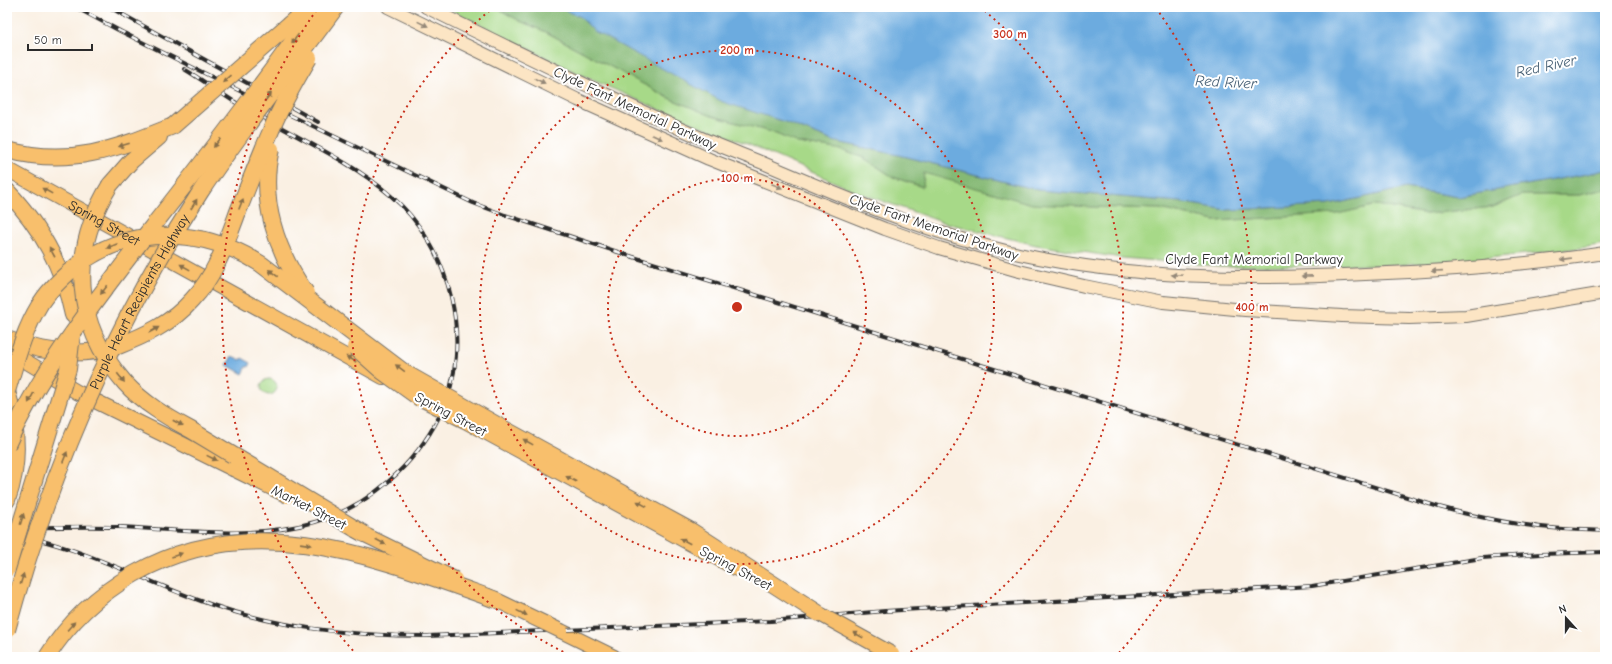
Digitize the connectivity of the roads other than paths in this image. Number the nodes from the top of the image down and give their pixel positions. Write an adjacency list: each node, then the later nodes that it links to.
1 (309, 7): 7 (highway, one-way to 7, bridge)
2 (317, 7): 17 (highway, Purple Heart Recipients Highway, one-way to 17, bridge)
3 (336, 7): 6 (highway, bridge); 23 (highway, Purple Heart Recipients Highway, one-way to 3, bridge)
4 (388, 7): 12 (main road, Clyde Fant Memorial Parkway, one-way to 12)
5 (426, 7): 11 (main road, Clyde Fant Memorial Parkway, one-way to 5)
6 (290, 93): 13 (highway, one-way to 6, bridge); 16 (highway, bridge)
7 (173, 126): 8 (highway, one-way to 8); 19 (highway, one-way to 19, bridge)
8 (7, 150)
9 (7, 169): 16 (main road, Spring Street, one-way to 9, bridge)
10 (7, 191): 20 (highway, one-way to 10, bridge)
11 (1605, 253)
12 (1605, 293)
13 (7, 339)
14 (7, 350): 19 (main road, Market Street, one-way to 19, bridge)
15 (7, 391): 18 (highway, bridge); 22 (highway, one-way to 15, bridge)
16 (421, 399): 22 (main road, Spring Street, one-way to 16, bridge)
17 (7, 445)
18 (7, 500)
19 (364, 534): 21 (main road, Market Street, one-way to 21, bridge)
20 (7, 569)
21 (496, 600): 25 (highway, one-way to 21, bridge); 26 (main road, Market Street, one-way to 26, bridge)
22 (818, 613): 24 (main road, Spring Street, one-way to 22, bridge)
23 (7, 630)
24 (894, 656)
25 (47, 657)
26 (614, 657)

